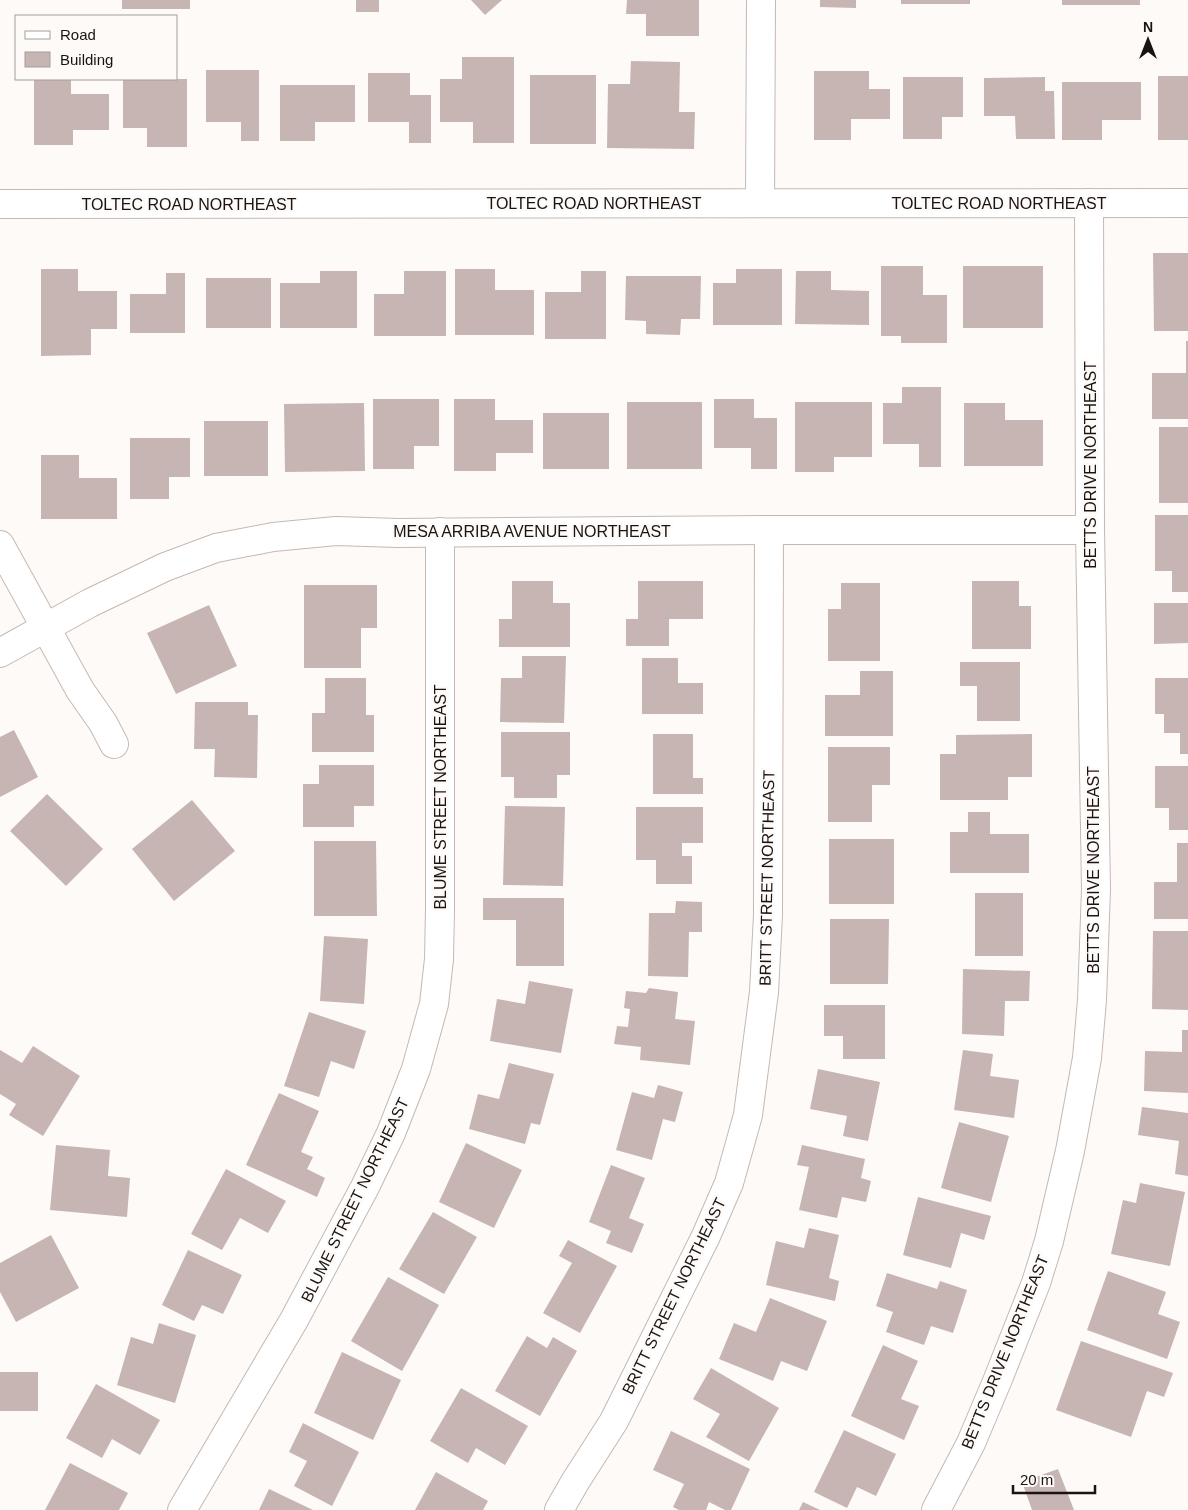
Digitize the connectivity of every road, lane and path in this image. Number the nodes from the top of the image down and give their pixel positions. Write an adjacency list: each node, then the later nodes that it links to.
1 (762, 0): 2 (street)
2 (760, 203): 3 (street, TOLTEC ROAD NORTHEAST); 5 (street, TOLTEC ROAD NORTHEAST)
3 (1089, 203): 4 (street, TOLTEC ROAD NORTHEAST); 7 (street, BETTS DRIVE NORTHEAST)
4 (1188, 203)
5 (0, 204)
6 (769, 530): 7 (street, MESA ARRIBA AVENUE NORTHEAST); 8 (street, MESA ARRIBA AVENUE NORTHEAST); 14 (street, BRITT STREET NORTHEAST)
7 (1090, 530): 15 (street, BETTS DRIVE NORTHEAST)
8 (440, 532): 10 (street, MESA ARRIBA AVENUE NORTHEAST); 13 (street, BLUME STREET NORTHEAST)
9 (0, 545): 10 (street)
10 (44, 627): 11 (street, MESA ARRIBA AVENUE NORTHEAST); 12 (street)
11 (0, 653)
12 (114, 744)
13 (182, 1510)
14 (559, 1510)
15 (936, 1510)

